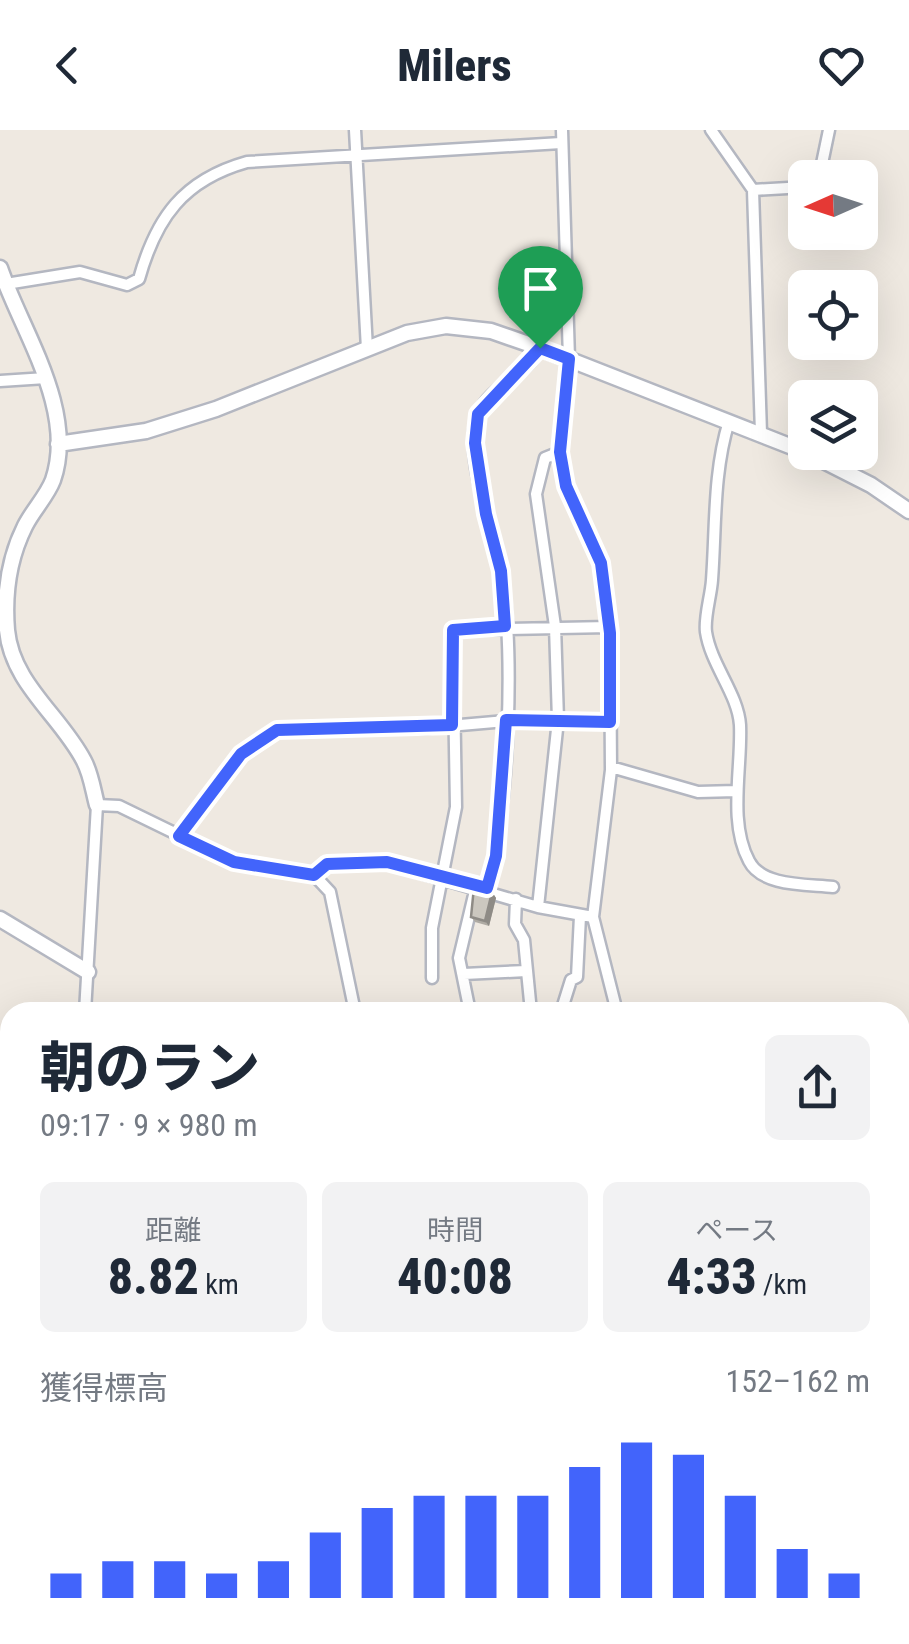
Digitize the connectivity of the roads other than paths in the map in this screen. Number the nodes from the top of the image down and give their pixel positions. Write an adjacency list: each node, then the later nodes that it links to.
1 (355, 130): 6 (street)
2 (562, 130): 5 (street)
3 (711, 130): 9 (street)
4 (828, 130): 7 (street)
5 (561, 143): 6 (street); 14 (street)
6 (356, 154): 11 (street); 13 (street)
7 (822, 160)
8 (788, 188): 9 (street)
9 (754, 190): 18 (street)
10 (0, 268): 11 (street)
11 (6, 284): 15 (street)
12 (540, 348): 13 (street); 14 (street); 24 (street)
13 (367, 349): 19 (street)
14 (569, 359): 17 (street); 21 (street)
15 (46, 378): 16 (street); 19 (street)
16 (0, 382)
17 (728, 421): 18 (street); 32 (street)
18 (761, 434): 20 (street)
19 (58, 444): 33 (street)
20 (788, 445)
21 (560, 452): 25 (street); 26 (street)
22 (843, 470): 23 (street)
23 (909, 512)
24 (505, 626): 25 (street); 27 (street); 30 (street)
25 (555, 626): 26 (street); 28 (street)
26 (609, 626): 29 (street)
27 (506, 720): 28 (street); 30 (street); 38 (street)
28 (558, 720): 29 (street); 40 (street)
29 (610, 722): 31 (street)
30 (452, 725): 34 (street); 36 (street)
31 (611, 767): 32 (street); 42 (street)
32 (736, 791): 37 (street)
33 (96, 805): 34 (street); 45 (street)
34 (179, 836): 35 (street)
35 (314, 875): 36 (street); 49 (street)
36 (439, 875): 38 (street); 47 (street)
37 (833, 886)
38 (482, 887): 39 (street); 46 (street)
39 (516, 899): 40 (street); 44 (street)
40 (538, 907): 41 (street)
41 (580, 916): 42 (street); 52 (street)
42 (593, 916): 53 (street)
43 (0, 918): 45 (street)
44 (526, 971): 46 (street); 51 (street)
45 (88, 972): 48 (street)
46 (464, 974): 50 (street)
47 (432, 978)
48 (86, 1002)
49 (352, 1002)
50 (468, 1002)
51 (530, 1002)
52 (564, 1002)
53 (614, 1002)

